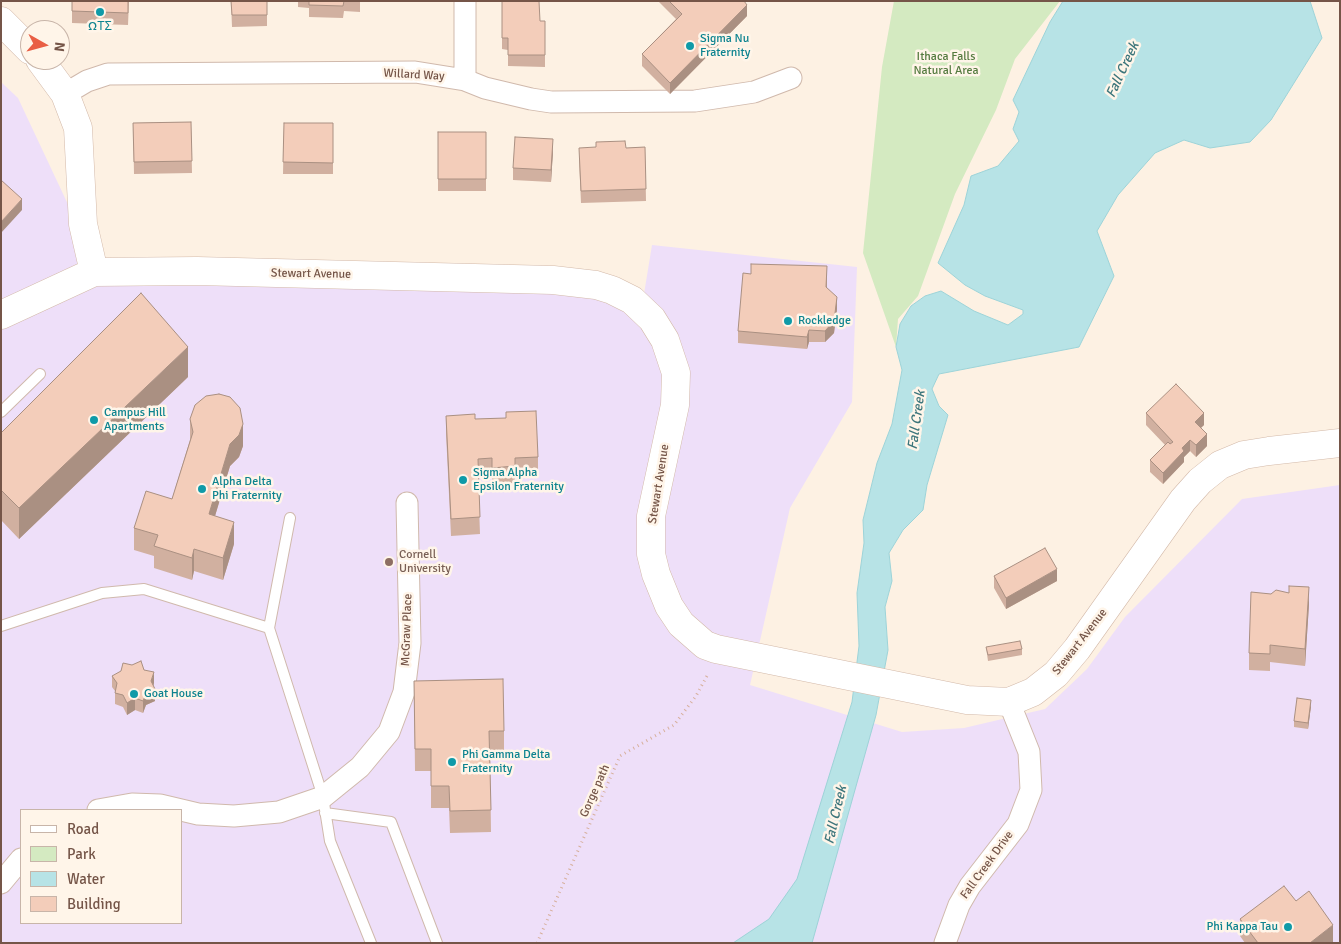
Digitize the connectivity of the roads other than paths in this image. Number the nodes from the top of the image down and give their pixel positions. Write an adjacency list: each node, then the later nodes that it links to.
1 (465, 1): 6 (street)
2 (1, 21): 3 (street)
3 (20, 40)
4 (47, 70): 7 (street)
5 (791, 78): 6 (street, Willard Way)
6 (465, 80): 7 (street, Willard Way)
7 (65, 94): 8 (street)
8 (94, 272): 9 (street, Stewart Avenue); 17 (street, Stewart Avenue)
9 (1, 315)
10 (40, 374): 11 (lane)
11 (1, 412)
12 (1340, 443): 17 (street, Stewart Avenue)
13 (407, 503): 18 (street, McGraw Place)
14 (290, 518): 16 (lane)
15 (1, 626): 16 (lane)
16 (268, 628): 18 (lane)
17 (1010, 702): 26 (street, Fall Creek Drive)
18 (324, 805): 21 (street, McGraw Place); 24 (lane); 25 (lane)
19 (104, 809): 20 (street, McGraw Place)
20 (177, 809)
21 (182, 810)
22 (20, 860): 23 (street)
23 (1, 883)
24 (371, 943)
25 (436, 943)
26 (945, 943)

